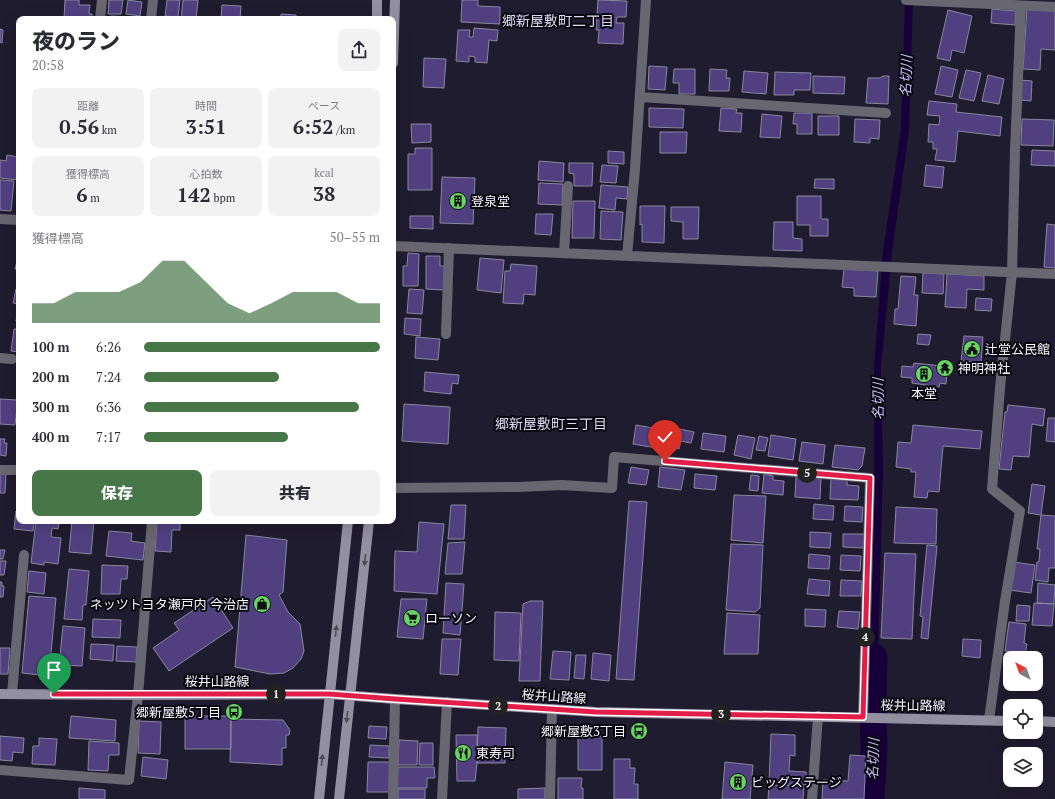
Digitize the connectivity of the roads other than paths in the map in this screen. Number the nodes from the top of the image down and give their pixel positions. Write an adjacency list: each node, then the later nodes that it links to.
1 (102, 0): 9 (street)
2 (153, 0): 10 (street)
3 (377, 0): 11 (main road)
4 (395, 0): 12 (main road)
5 (646, 0): 13 (street)
6 (906, 0): 7 (street)
7 (1021, 6): 8 (street); 22 (street)
8 (1055, 7)
9 (100, 16)
10 (151, 16)
11 (377, 16)
12 (394, 16)
13 (640, 97): 14 (street); 21 (street)
14 (886, 113)
15 (568, 186): 20 (street)
16 (0, 219): 17 (street)
17 (16, 220)
18 (396, 246): 19 (street)
19 (449, 248): 20 (street); 24 (street)
20 (564, 253): 21 (street)
21 (627, 256): 22 (street)
22 (1012, 272): 23 (street); 44 (street)
23 (1055, 274)
24 (446, 334)
25 (0, 358): 26 (street)
26 (12, 359)
27 (0, 470): 28 (street)
28 (16, 470)
29 (396, 488): 43 (street)
30 (152, 524): 37 (street)
31 (348, 524): 36 (main road, one-way to 31)
32 (369, 524): 38 (main road, one-way to 38)
33 (24, 555): 35 (street)
34 (0, 694): 35 (main road, 桜井山路線)
35 (12, 694): 37 (main road, 桜井山路線)
36 (329, 694): 37 (main road, 桜井山路線); 38 (main road, 桜井山路線); 49 (main road, one-way to 36)
37 (138, 695): 48 (street)
38 (350, 695): 39 (main road, 桜井山路線); 50 (main road, one-way to 50)
39 (395, 699): 40 (main road, 桜井山路線); 51 (street)
40 (447, 702): 41 (main road, 桜井山路線); 52 (street)
41 (552, 709): 42 (main road, 桜井山路線); 53 (street)
42 (818, 716): 43 (main road, 桜井山路線); 54 (street)
43 (863, 717): 44 (main road, 桜井山路線)
44 (989, 720): 45 (main road, 桜井山路線)
45 (1003, 721)
46 (1043, 721): 47 (main road)
47 (1055, 722)
48 (0, 770)
49 (319, 799)
50 (339, 799)
51 (393, 799)
52 (442, 799)
53 (550, 799)
54 (812, 799)

